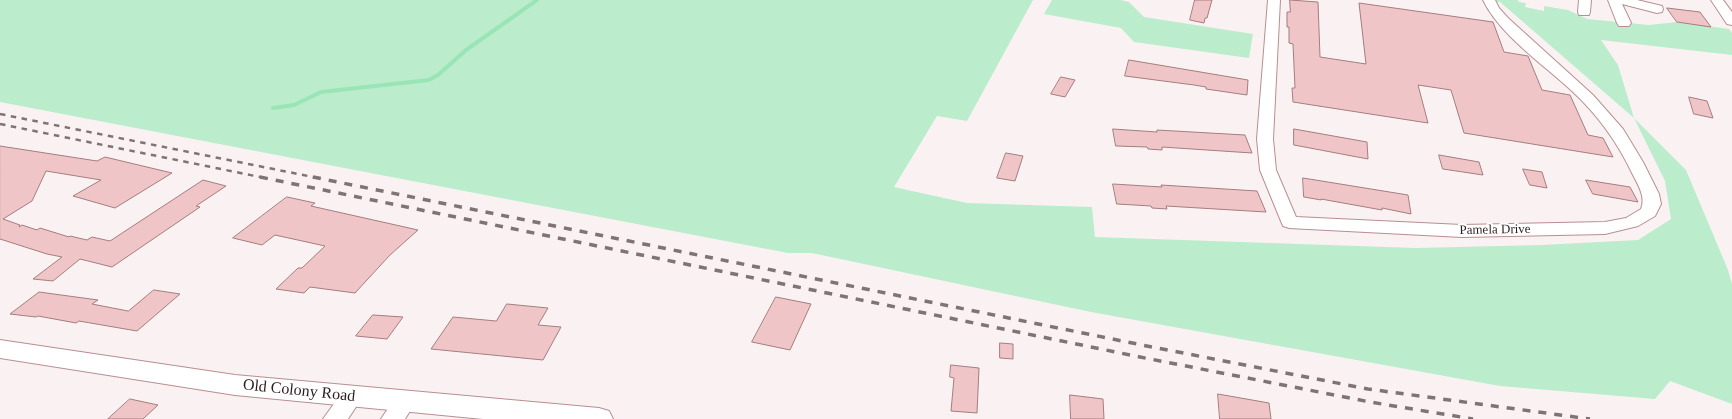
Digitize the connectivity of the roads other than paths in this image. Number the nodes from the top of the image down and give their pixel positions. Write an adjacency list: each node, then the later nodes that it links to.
1 (1274, 0): 2 (street, Pamela Drive)
2 (1489, 0)
3 (1614, 0): 8 (street)
4 (1622, 0): 6 (street)
5 (1717, 0): 7 (street)
6 (1657, 9)
7 (1732, 20)
8 (1624, 23)
9 (0, 349): 10 (main road, Old Colony Road)
10 (352, 396): 11 (main road, Old Colony Road); 12 (street)
11 (399, 410): 13 (main road, Old Colony Road)
12 (336, 419)
13 (599, 419)

